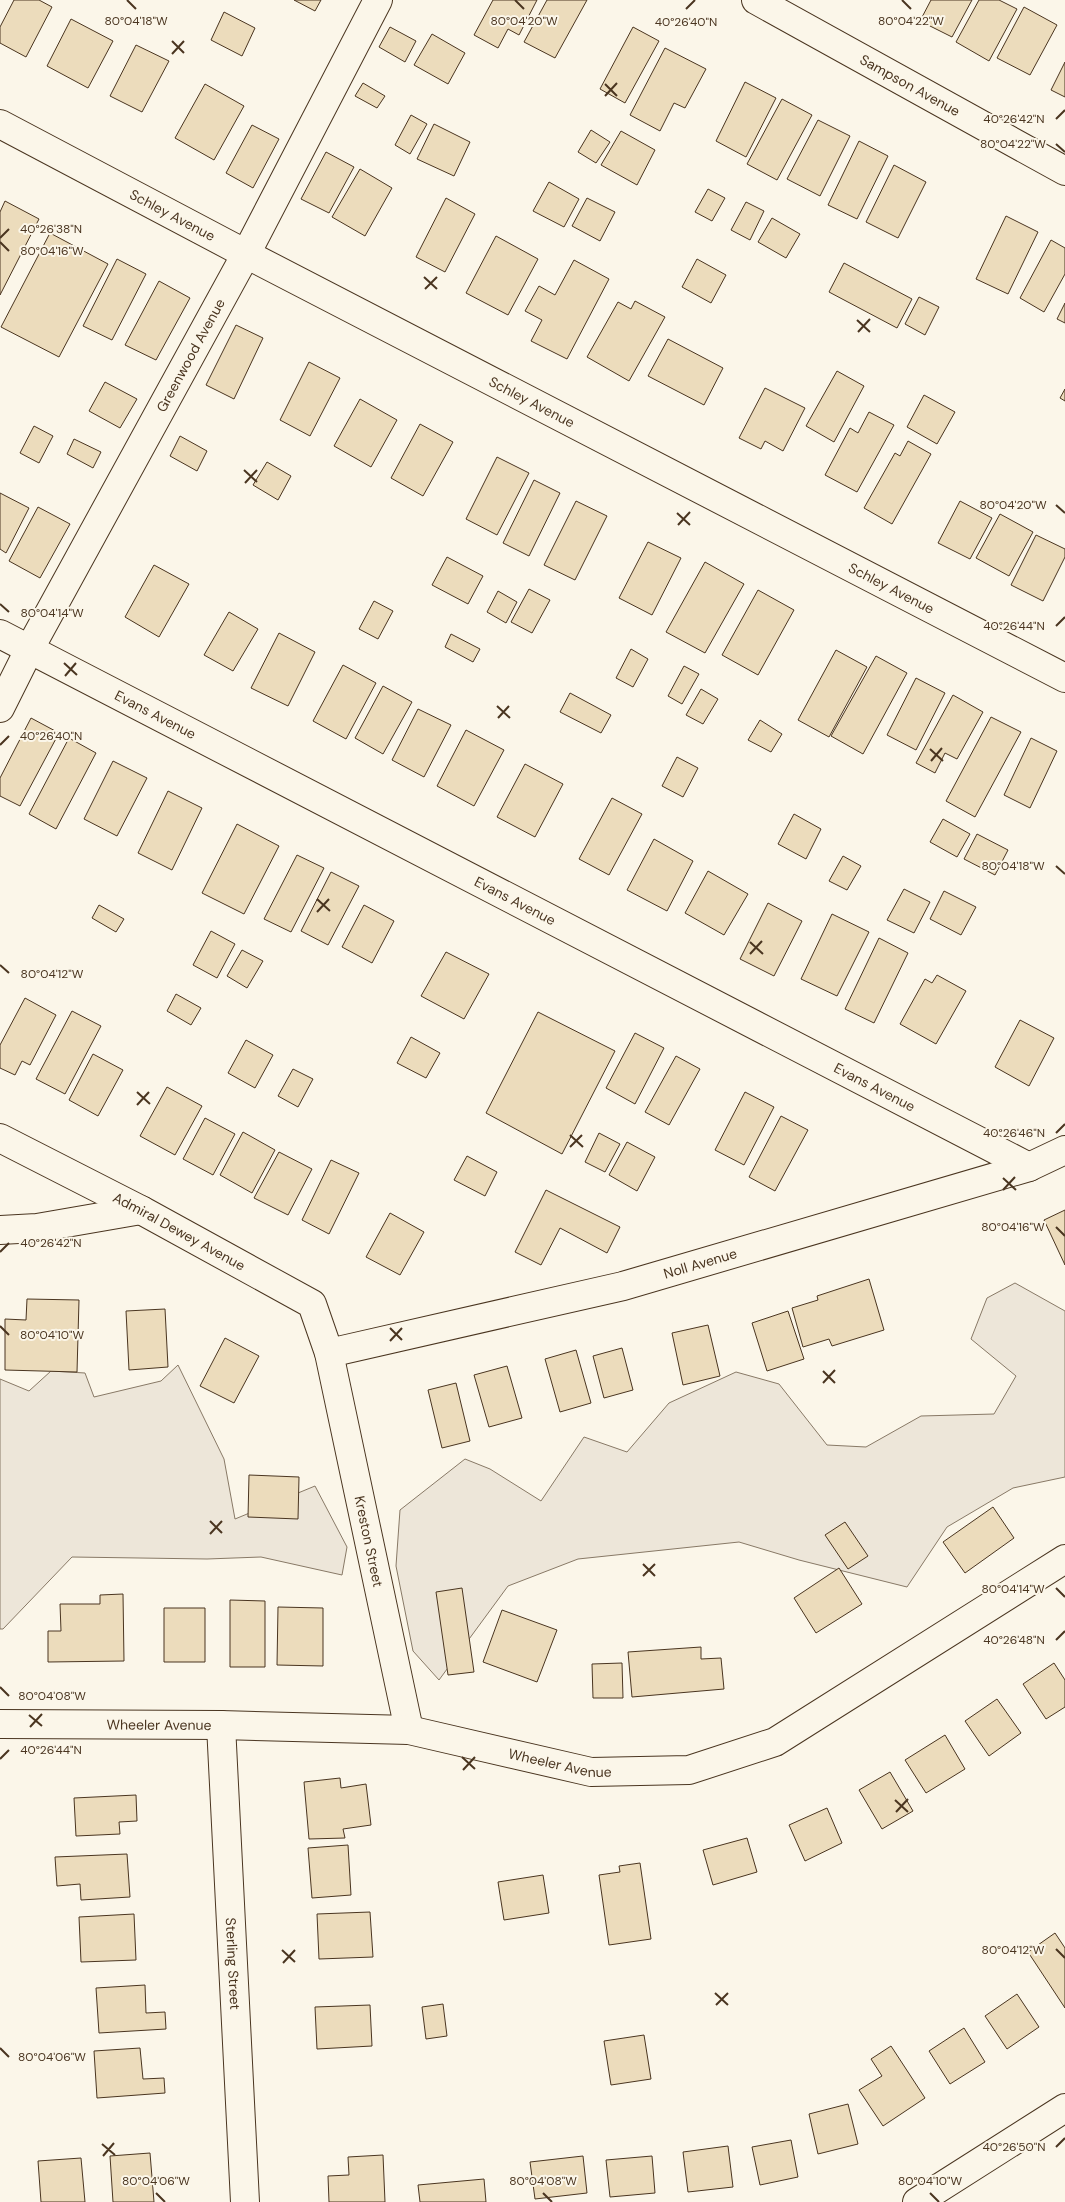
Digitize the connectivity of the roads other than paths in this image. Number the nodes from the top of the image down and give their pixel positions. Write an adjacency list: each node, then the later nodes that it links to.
1 (378, 0): 5 (street, Greenwood Avenue)
2 (756, 0): 4 (street, Sampson Avenue)
3 (0, 124): 5 (street, Schley Avenue)
4 (1065, 171)
5 (246, 254): 7 (street, Greenwood Avenue); 8 (street, Schley Avenue)
6 (0, 634): 7 (street, Evans Avenue)
7 (29, 650): 9 (street, Greenwood Avenue); 12 (street, Evans Avenue)
8 (1065, 678)
9 (0, 708)
10 (0, 1138): 13 (street, Admiral Dewey Avenue)
11 (1065, 1150): 12 (street, Noll Avenue)
12 (1029, 1166): 15 (street, Noll Avenue)
13 (141, 1210): 14 (street); 15 (street, Admiral Dewey Avenue)
14 (0, 1230)
15 (329, 1353): 19 (street, Kreston Street)
16 (1065, 1559): 19 (street, Wheeler Avenue)
17 (0, 1724): 18 (street, Wheeler Avenue)
18 (222, 1725): 19 (street, Wheeler Avenue); 21 (street, Sterling Street)
19 (409, 1730)
20 (1065, 2108): 22 (street)
21 (245, 2202)
22 (917, 2202)

